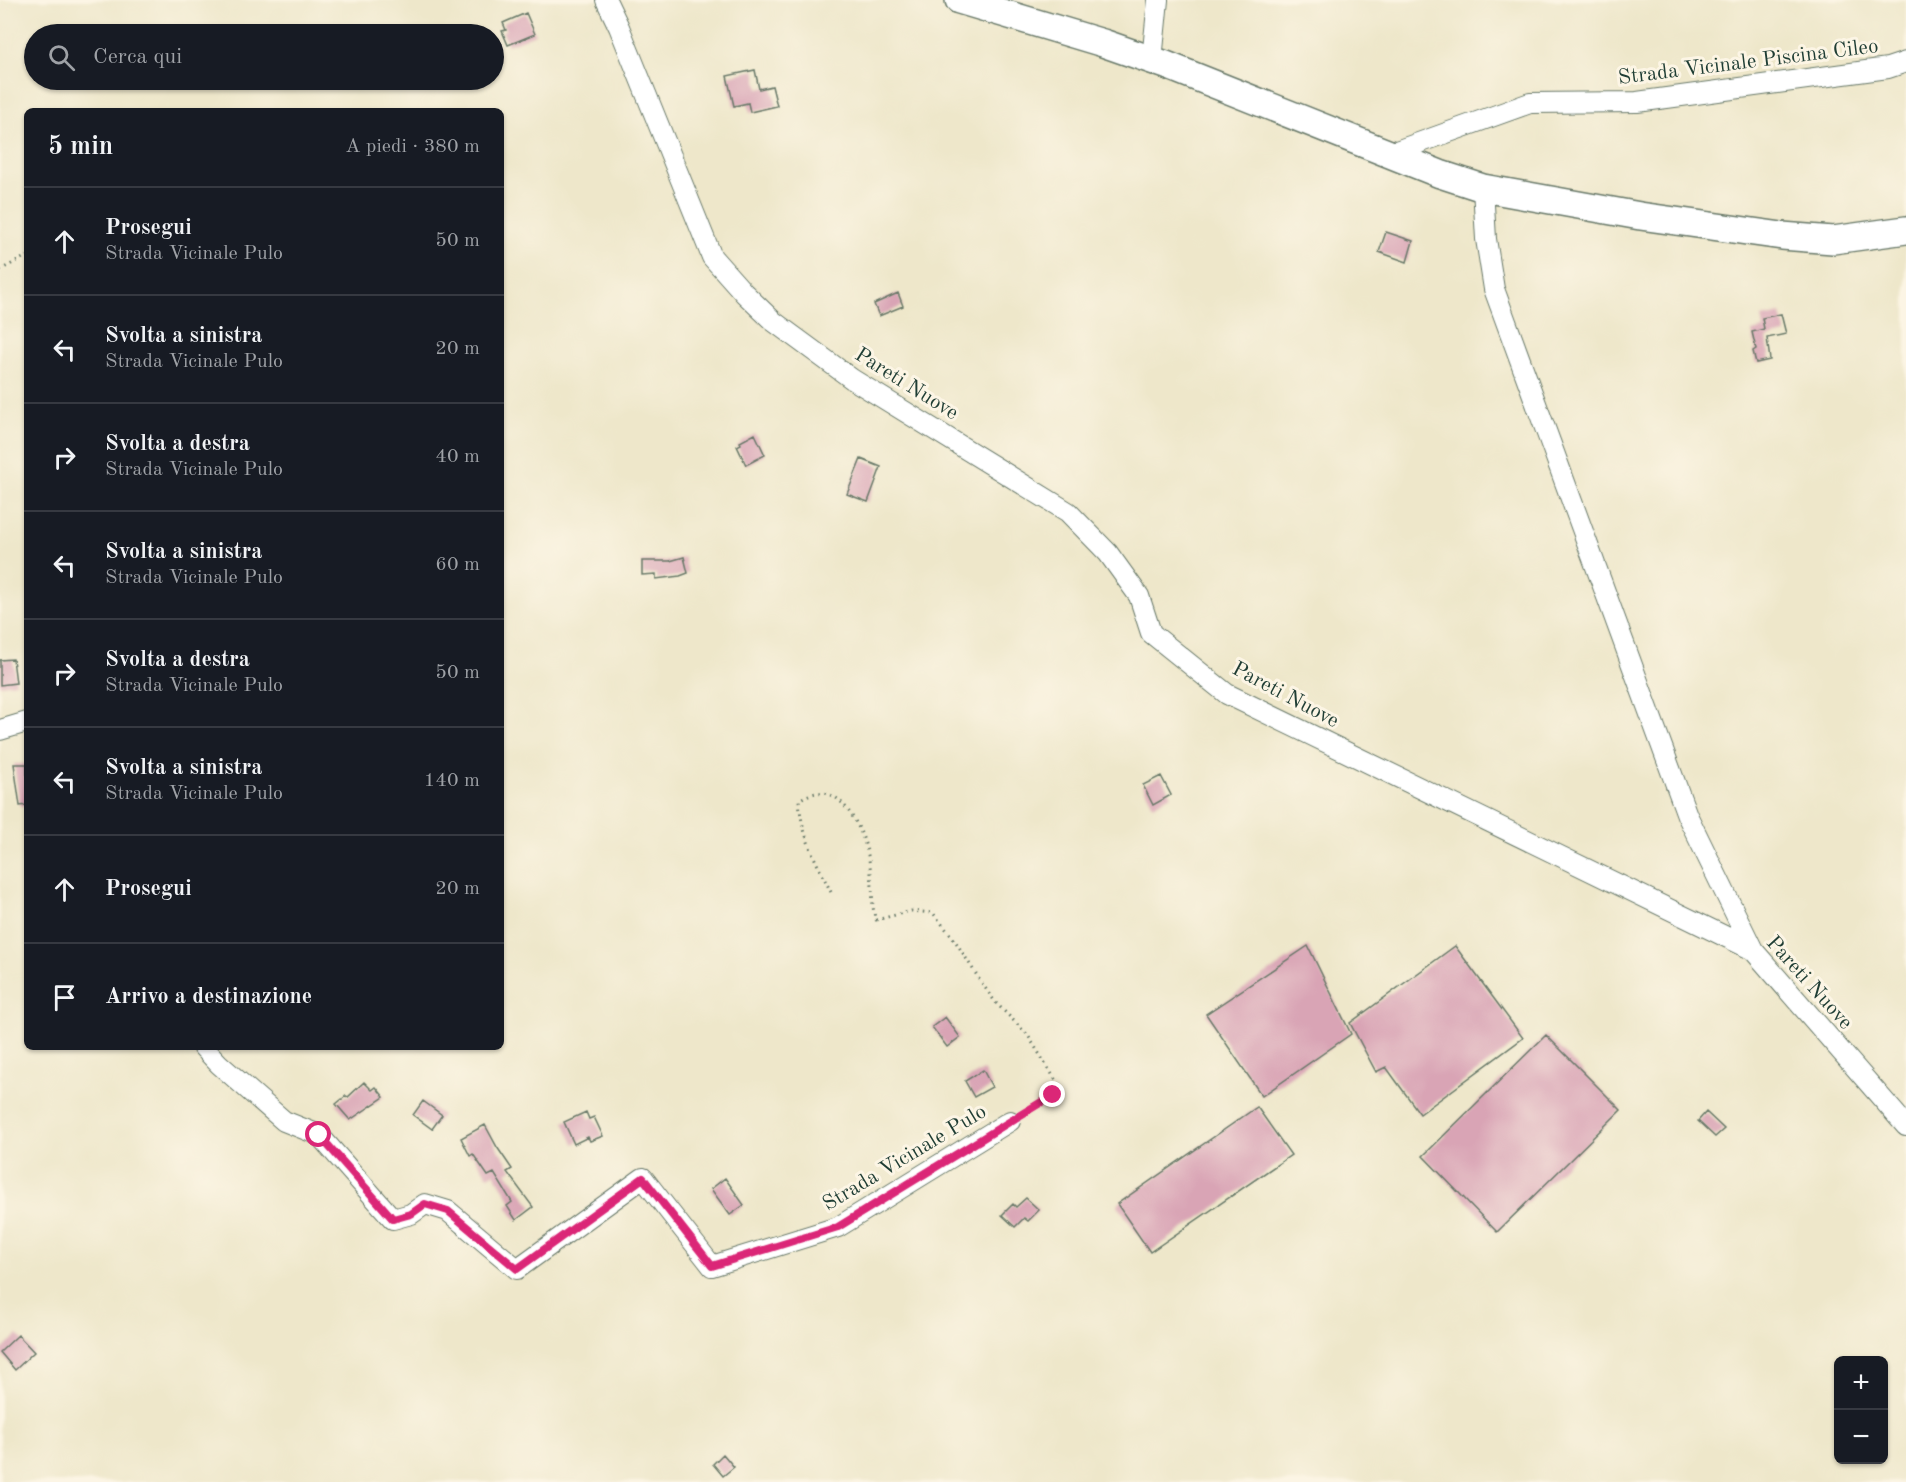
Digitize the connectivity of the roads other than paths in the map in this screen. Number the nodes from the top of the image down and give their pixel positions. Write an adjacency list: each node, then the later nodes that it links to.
1 (606, 0): 11 (street, Pareti Nuove)
2 (959, 0): 4 (main road)
3 (1158, 0): 4 (street)
4 (1152, 60): 6 (main road)
5 (1906, 62): 6 (street, Strada Vicinale Piscina Cileo)
6 (1388, 154): 7 (main road)
7 (1483, 188): 8 (main road); 11 (street)
8 (1906, 230)
9 (24, 723): 10 (street)
10 (0, 730)
11 (1753, 951): 14 (street, Pareti Nuove)
12 (206, 1050): 13 (street, Strada Vicinale Pulo)
13 (1010, 1121)
14 (1906, 1126)

